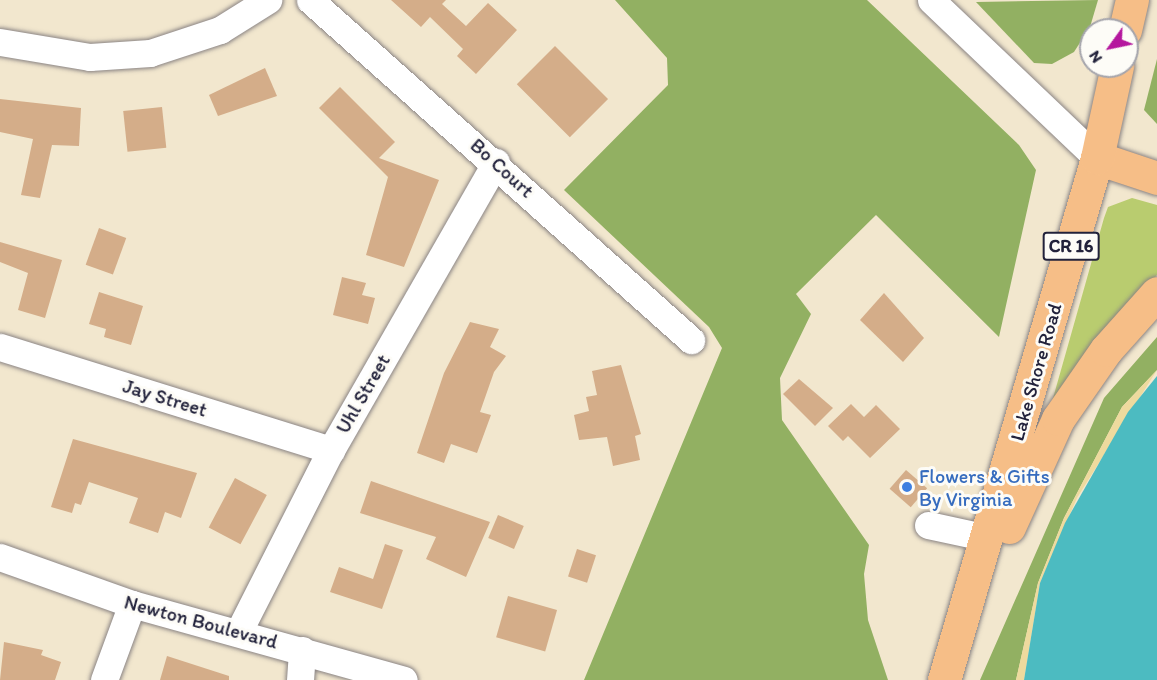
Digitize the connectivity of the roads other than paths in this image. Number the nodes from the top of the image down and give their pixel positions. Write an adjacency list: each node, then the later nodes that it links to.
1 (268, 0): 6 (street)
2 (310, 0): 9 (street, Bo Court)
3 (931, 0): 8 (street)
4 (1132, 0): 5 (main road)
5 (1128, 18)
6 (0, 42)
7 (1114, 78): 8 (main road, CR 16)
8 (1097, 158): 10 (main road); 16 (main road, Lake Shore Road / CR 16)
9 (496, 162): 12 (street, Bo Court); 14 (street, Uhl Street)
10 (1157, 178)
11 (1157, 293): 19 (main road)
12 (691, 340)
13 (0, 347): 14 (street, Jay Street)
14 (331, 450): 20 (street, Uhl Street)
15 (928, 525): 16 (street)
16 (988, 538): 19 (main road, Lake Shore Road / CR 16)
17 (0, 557): 18 (street, Newton Boulevard)
18 (132, 604): 20 (street, Newton Boulevard); 22 (street)
19 (962, 630): 25 (main road, Lake Shore Road / CR 16)
20 (239, 631): 21 (street, Newton Boulevard)
21 (302, 650): 23 (street); 24 (street, Newton Boulevard)
22 (104, 680)
23 (300, 680)
24 (404, 680)
25 (944, 680)

